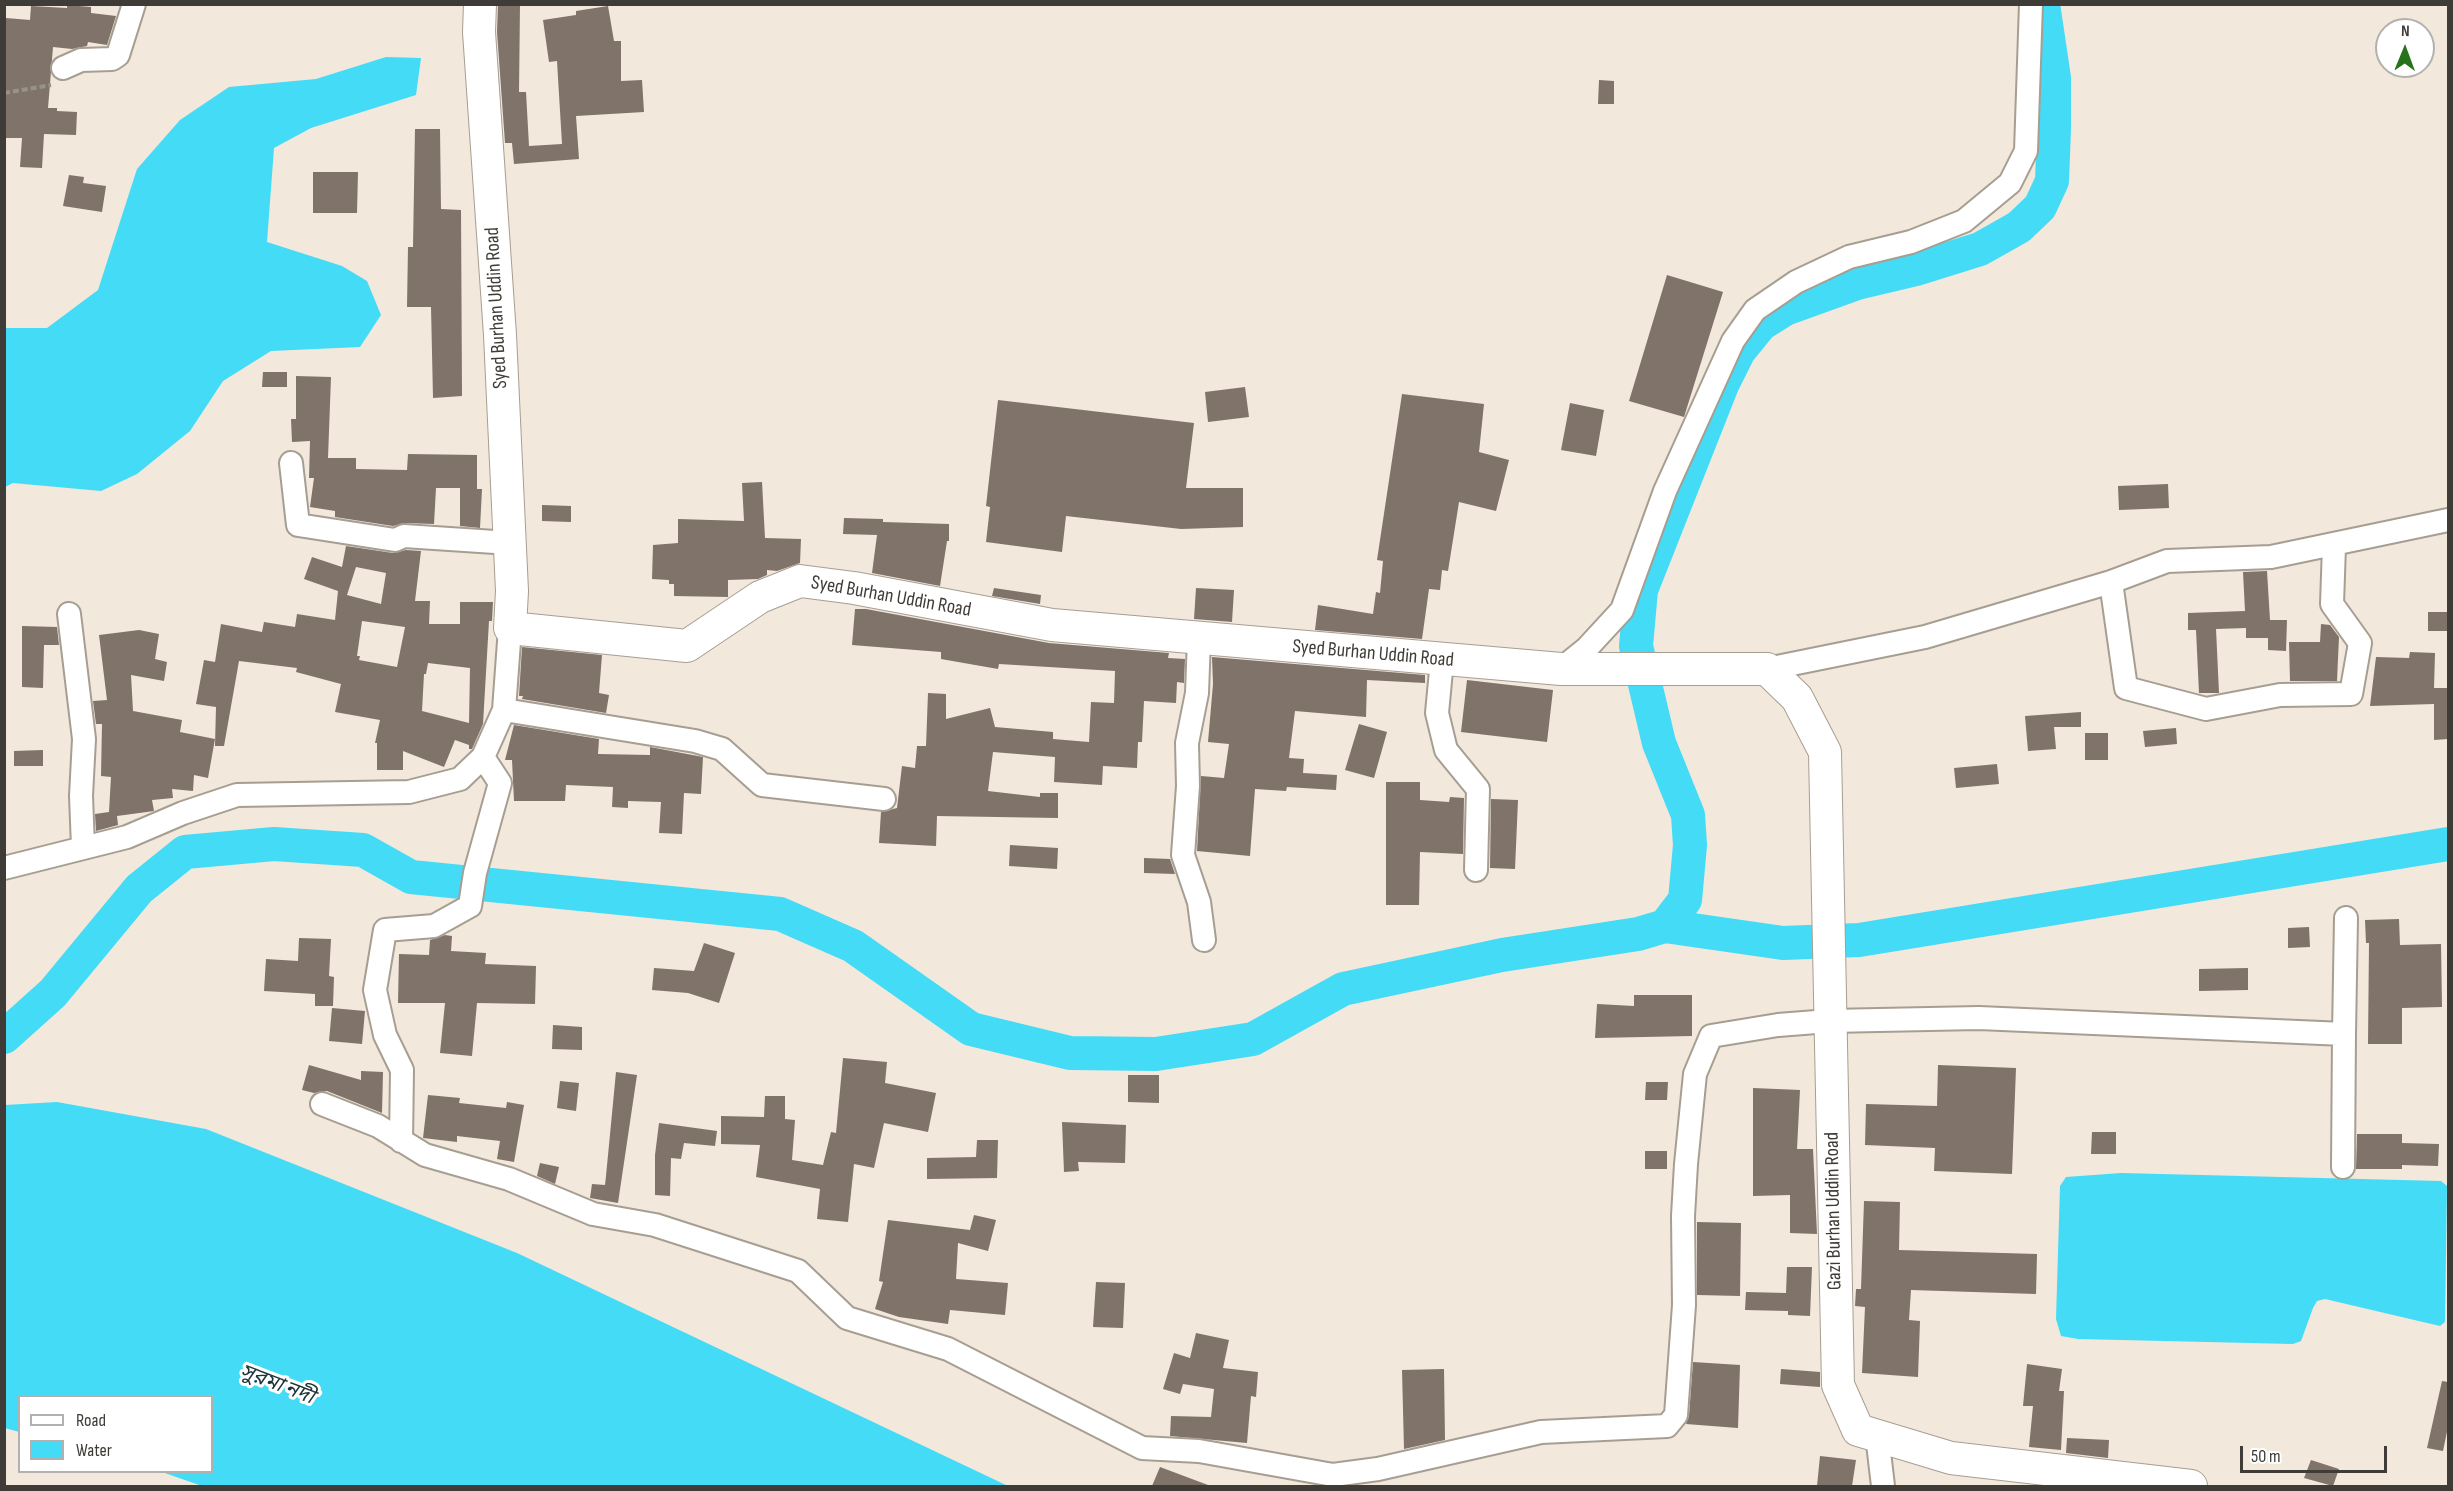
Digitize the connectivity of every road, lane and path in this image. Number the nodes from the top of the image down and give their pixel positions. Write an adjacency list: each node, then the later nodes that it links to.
1 (134, 4): 4 (street)
2 (480, 4): 8 (street, Syed Burhan Uddin Road)
3 (2031, 4): 15 (street)
4 (63, 68): 5 (path)
5 (4, 93)
6 (291, 463): 8 (street)
7 (2448, 520): 9 (street)
8 (510, 543): 12 (street, Syed Burhan Uddin Road)
9 (2334, 546): 10 (street); 10 (street)
10 (2111, 582): 16 (street)
11 (69, 614): 20 (street)
12 (510, 627): 13 (street, Syed Burhan Uddin Road); 17 (street)
13 (1199, 639): 14 (street, Syed Burhan Uddin Road); 24 (street)
14 (1442, 660): 15 (street, Syed Burhan Uddin Road); 22 (street)
15 (1568, 669): 16 (street, Syed Burhan Uddin Road)
16 (1767, 669): 25 (street, Gazi Burhan Uddin Road)
17 (504, 710): 18 (street); 19 (street)
18 (483, 757): 20 (street); 28 (street)
19 (884, 799)
20 (83, 847): 21 (street)
21 (4, 868)
22 (1476, 870)
23 (2346, 918): 26 (street)
24 (1204, 940)
25 (1829, 1008): 26 (street); 28 (street); 30 (street, Gazi Burhan Uddin Road)
26 (2344, 1034): 29 (street)
27 (322, 1104): 28 (street)
28 (401, 1141)
29 (2343, 1167)
30 (1877, 1435): 31 (street); 32 (street, Gazi Burhan Uddin Road)
31 (1883, 1486)
32 (2191, 1486)

